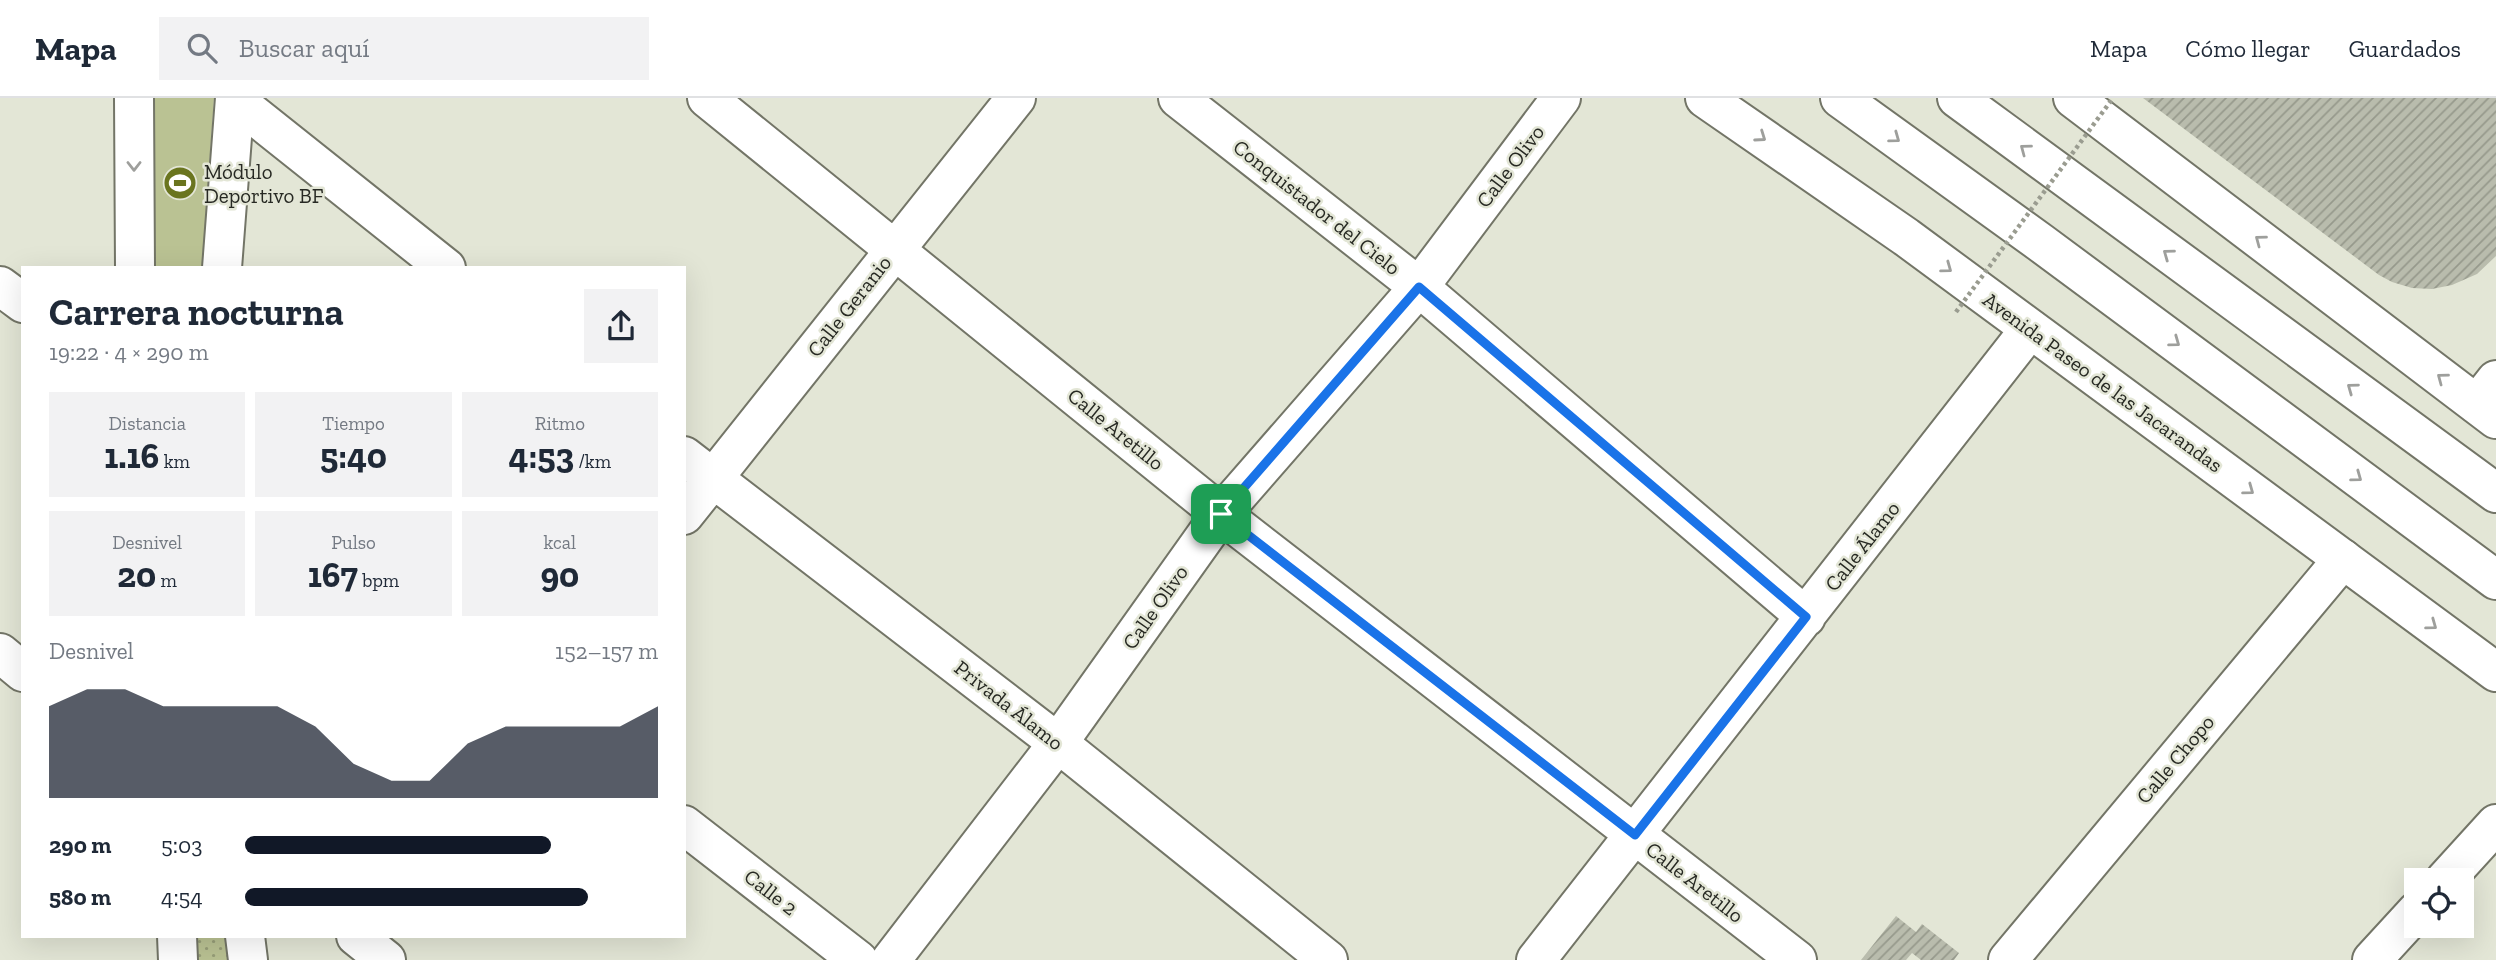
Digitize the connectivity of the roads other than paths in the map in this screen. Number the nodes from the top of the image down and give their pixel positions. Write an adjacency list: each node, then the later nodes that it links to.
1 (134, 98): 12 (main road, one-way to 12)
2 (707, 98): 11 (main road, Calle Aretillo)
3 (1016, 98): 11 (main road, Calle Geranio)
4 (1178, 98): 16 (main road, Conquistador del Cielo)
5 (1561, 98): 16 (main road, Calle Olivo)
6 (1705, 98): 18 (main road, Avenida Paseo de las Jacarandas, one-way to 18)
7 (1839, 98): 25 (main road, one-way to 25)
8 (1957, 98): 21 (main road, one-way to 8)
9 (2073, 98): 19 (main road, one-way to 9)
10 (235, 99): 13 (main road); 14 (main road)
11 (894, 249): 20 (main road, Calle Geranio); 23 (main road, Calle Aretillo)
12 (135, 266)
13 (222, 266)
14 (444, 266)
15 (0, 286): 17 (main road)
16 (1419, 287): 23 (main road, Calle Olivo); 26 (main road, Conquistador del Cielo)
17 (21, 302)
18 (2030, 329): 24 (main road, Avenida Paseo de las Jacarandas, one-way to 24); 26 (main road, Calle Álamo)
19 (2490, 401)
20 (699, 468): 22 (main road, Calle Geranio); 30 (main road, Privada Álamo)
21 (2491, 489)
22 (686, 509)
23 (1221, 514): 30 (main road, Calle Olivo); 33 (main road, Calle Aretillo)
24 (2343, 559): 29 (main road, Avenida Paseo de las Jacarandas, one-way to 29); 49 (main road, Calle Chopo)
25 (2496, 580)
26 (1806, 617): 33 (main road, Calle Álamo)
27 (0, 653): 28 (main road)
28 (21, 670)
29 (2496, 672)
30 (1058, 743): 45 (main road, Calle Olivo); 46 (main road, Privada Álamo)
31 (2496, 824): 34 (main road)
32 (686, 827): 44 (main road, Calle 2)
33 (1635, 835): 47 (main road, Calle Álamo); 48 (main road, Calle Aretillo)
34 (2456, 868)
35 (2404, 925): 50 (main road)
36 (177, 938): 40 (main road)
37 (245, 938): 41 (main road)
38 (353, 938): 42 (main road)
39 (358, 938): 43 (main road)
40 (178, 960)
41 (248, 960)
42 (335, 960)
43 (386, 960)
44 (858, 960)
45 (891, 960)
46 (1328, 960)
47 (1536, 960)
48 (1797, 960)
49 (2008, 960)
50 (2372, 960)

